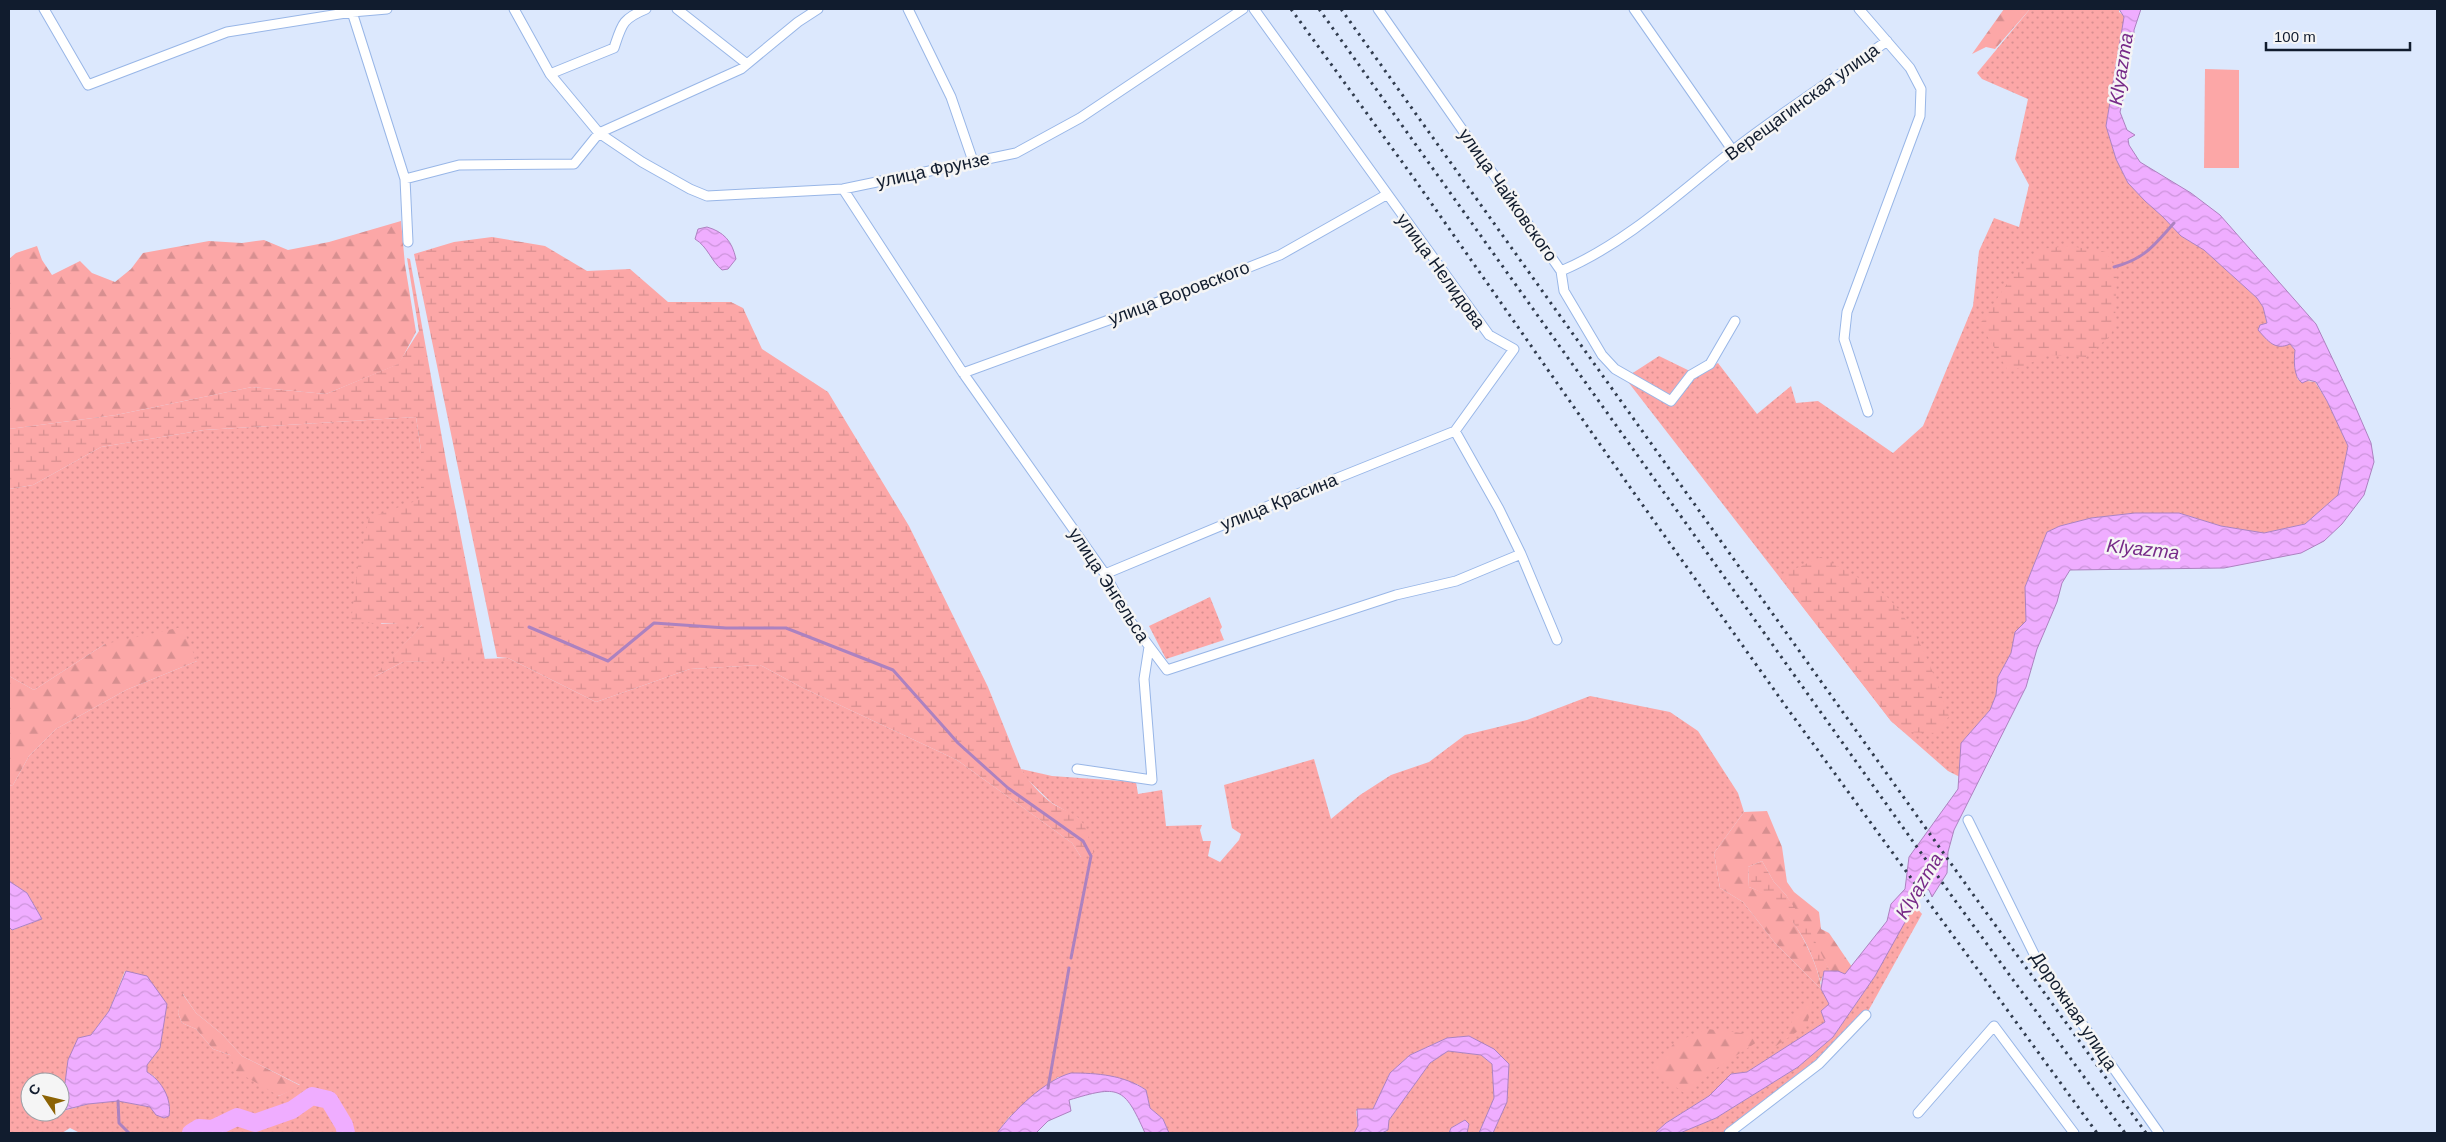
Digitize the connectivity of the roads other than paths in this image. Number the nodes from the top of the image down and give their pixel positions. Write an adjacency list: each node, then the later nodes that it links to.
1 (44, 9): 13 (street)
2 (387, 9): 13 (street)
3 (514, 9): 16 (street, улица Фрунзе)
4 (646, 9): 16 (street)
5 (677, 9): 15 (street)
6 (818, 9): 15 (street)
7 (908, 9): 19 (street)
8 (1243, 9): 19 (street, улица Фрунзе)
9 (1254, 9): 22 (street, улица Нелидова)
10 (1378, 9): 24 (street, улица Чайковского)
11 (1634, 9): 18 (street)
12 (1859, 9): 14 (street)
13 (352, 12): 20 (street)
14 (1887, 41): 18 (street, Верещагинская улица); 27 (street, Верещагинская улица)
15 (747, 64): 17 (street)
16 (550, 74): 17 (street, улица Фрунзе)
17 (599, 133): 20 (street); 21 (street, улица Фрунзе)
18 (1733, 150): 24 (street, Верещагинская улица)
19 (974, 161): 21 (street, улица Фрунзе)
20 (405, 179): 23 (street)
21 (843, 190): 26 (street, улица Энгельса)
22 (1386, 195): 26 (street, улица Воровского); 28 (street, улица Нелидова)
23 (408, 242)
24 (1561, 271): 25 (street, улица Чайковского)
25 (1736, 321)
26 (963, 372): 30 (street, улица Энгельса)
27 (1868, 412)
28 (1455, 432): 29 (street); 30 (street, улица Красина)
29 (1521, 554): 31 (street); 32 (street, улица Энгельса)
30 (1105, 574): 32 (street, улица Энгельса)
31 (1557, 640)
32 (1149, 647): 33 (street)
33 (1077, 769)
34 (1968, 820): 39 (street, Дорожная улица)
35 (1866, 1015): 37 (street)
36 (1918, 1113): 38 (street)
37 (1729, 1133)
38 (2074, 1133)
39 (2159, 1133)

